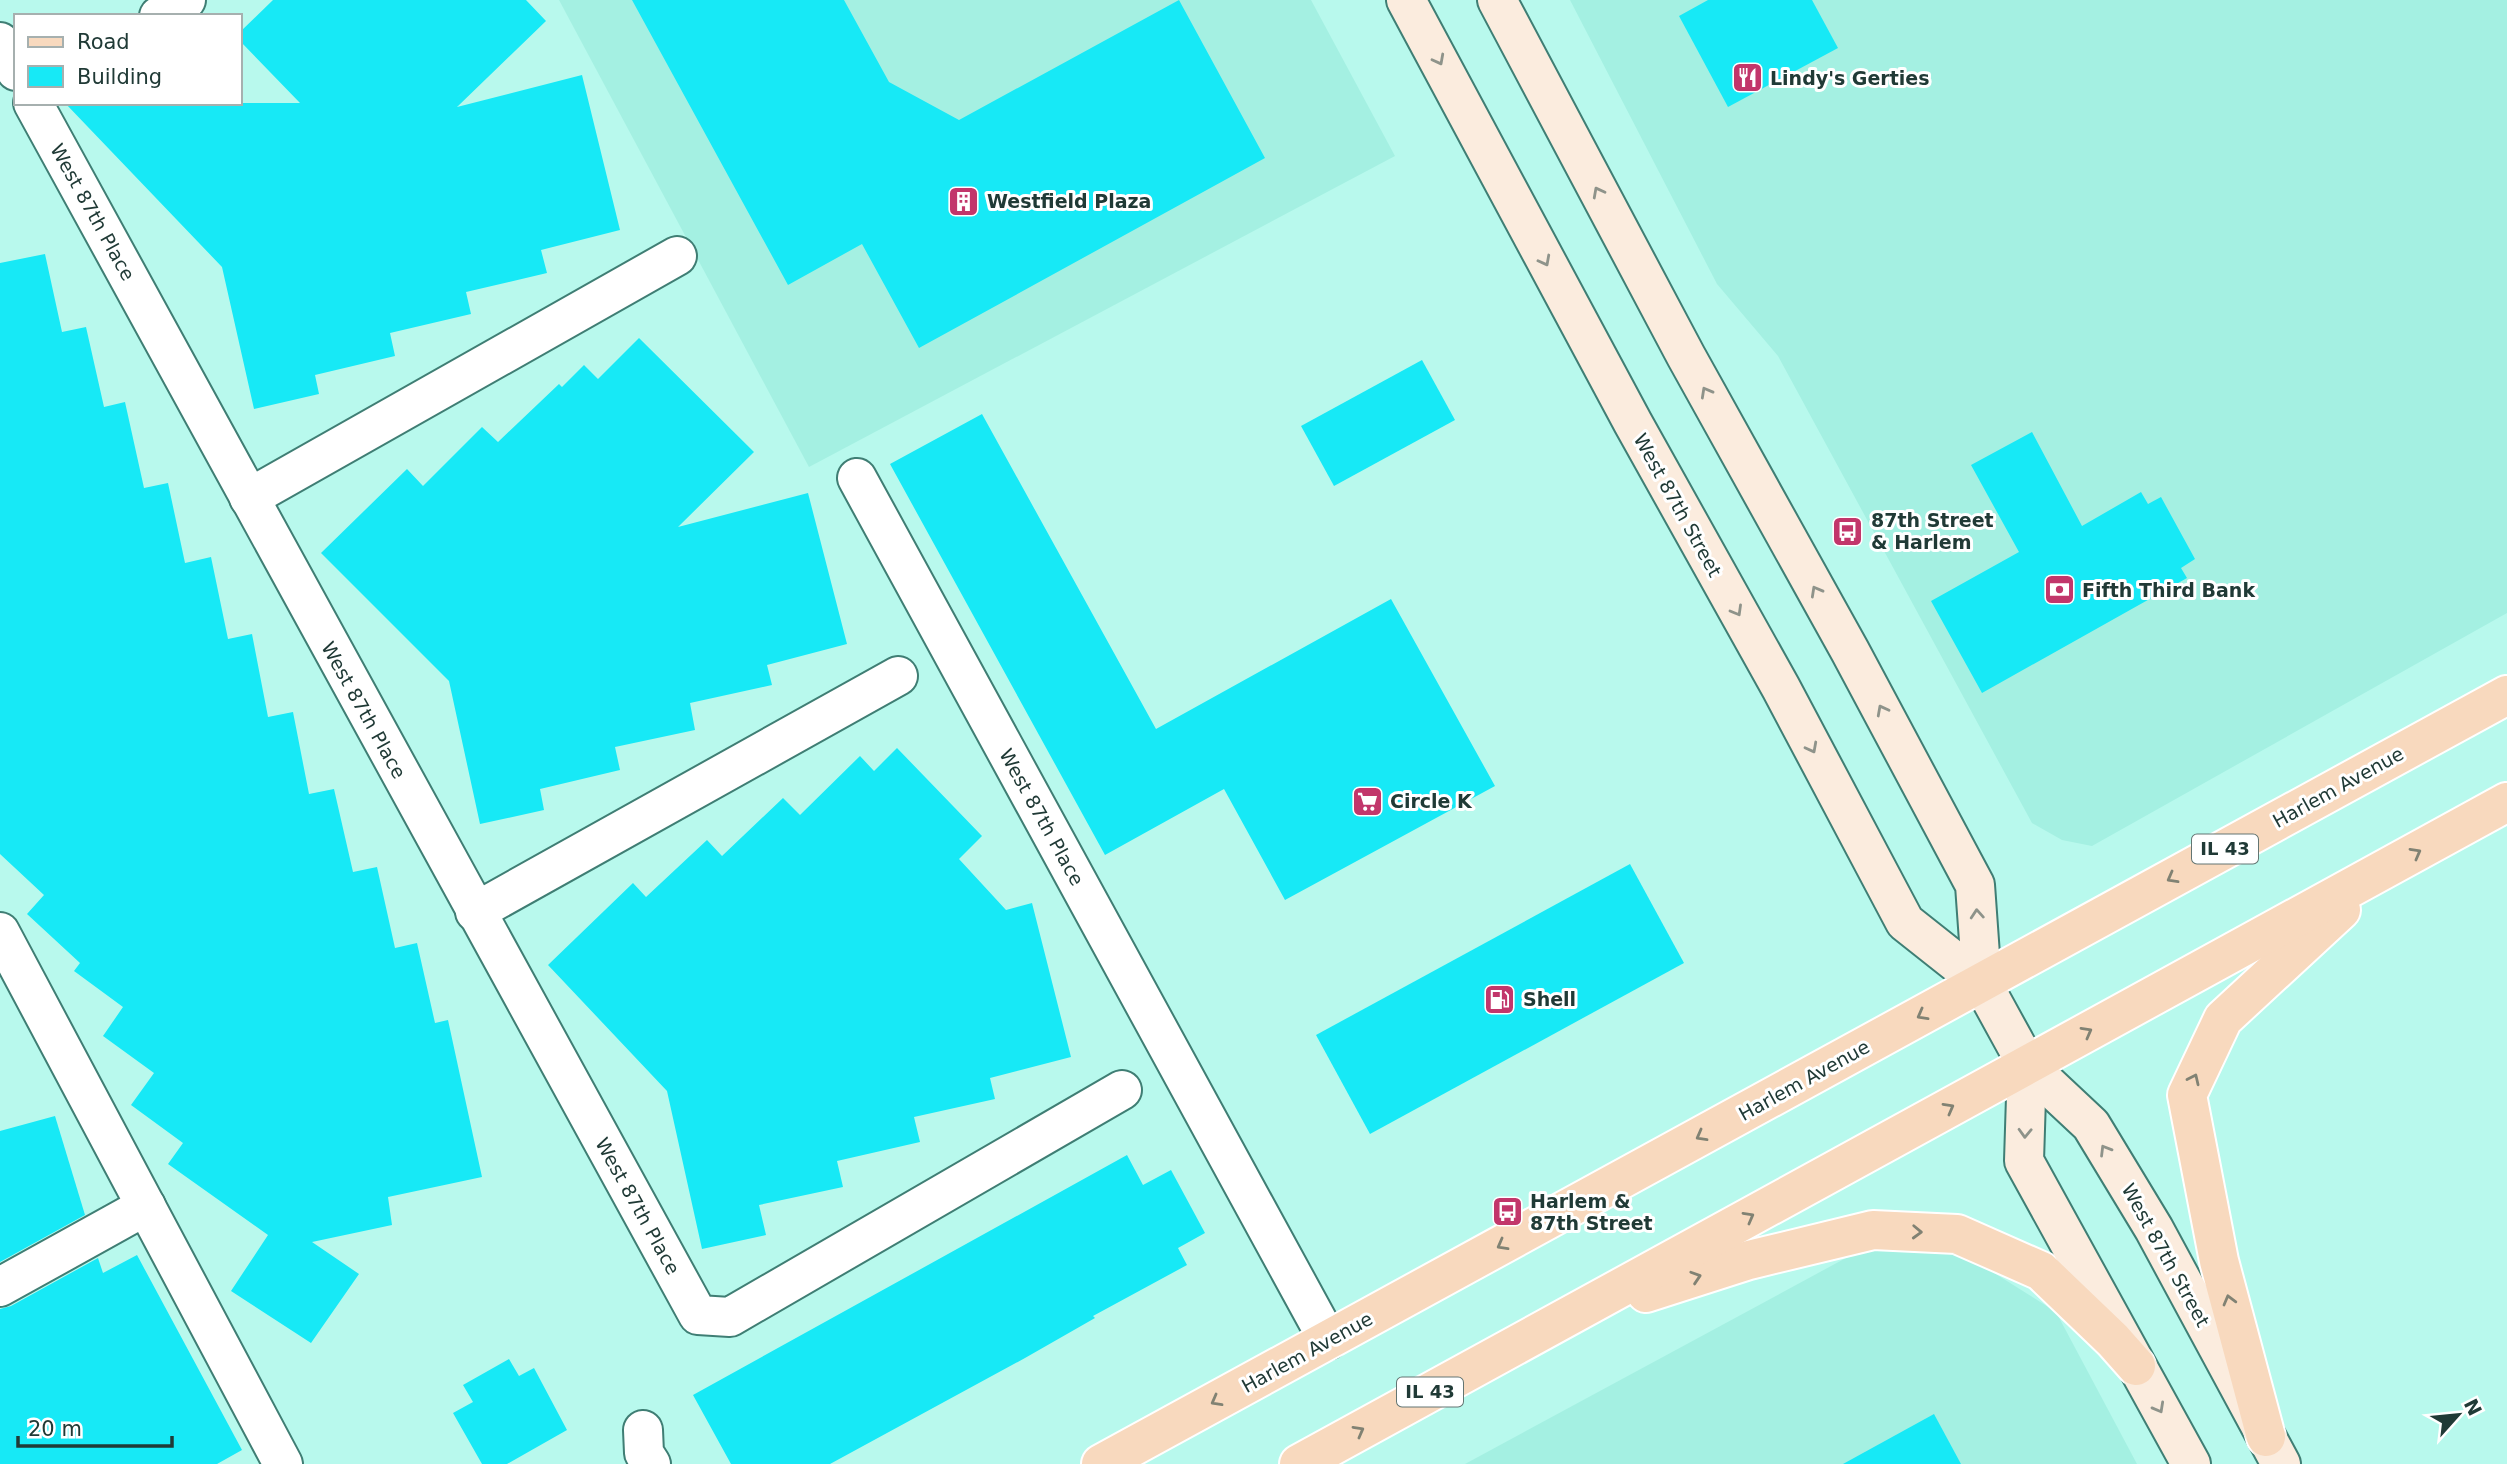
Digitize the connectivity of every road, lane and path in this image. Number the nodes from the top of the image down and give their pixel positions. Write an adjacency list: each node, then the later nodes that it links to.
1 (186, 0): 4 (street)
2 (1406, 0): 18 (main road, West 87th Street, one-way to 18)
3 (1497, 0): 18 (main road, West 87th Street, one-way to 3)
4 (162, 14)
5 (0, 42): 6 (street)
6 (14, 67)
7 (34, 105): 10 (street, West 87th Place)
8 (677, 256): 10 (street)
9 (857, 478): 24 (street, West 87th Place)
10 (248, 498): 15 (street, West 87th Place)
11 (898, 676): 15 (street)
12 (2507, 695): 18 (main road, Harlem Avenue / IL 43, one-way to 18)
13 (2507, 802): 14 (main road, IL 43, one-way to 13)
14 (2382, 871): 19 (main road, IL 43, one-way to 14); 26 (main road, one-way to 14)
15 (475, 912): 20 (street, West 87th Place)
16 (0, 932): 17 (street)
17 (12, 981): 21 (street)
18 (1982, 983): 19 (main road, West 87th Street); 24 (main road, Harlem Avenue / IL 43, one-way to 24)
19 (2027, 1065): 23 (main road, IL 43, one-way to 19); 25 (main road, one-way to 25); 26 (main road, West 87th Street, one-way to 19)
20 (1122, 1090)
21 (146, 1206): 22 (street); 27 (street)
22 (0, 1287)
23 (1561, 1321): 25 (main road, one-way to 25); 29 (main road, IL 43, one-way to 23)
24 (1328, 1340): 28 (main road, Harlem Avenue / IL 43, one-way to 28)
25 (2136, 1366): 30 (main road, one-way to 30)
26 (2274, 1451)
27 (284, 1464)
28 (1101, 1464)
29 (1299, 1464)
30 (2190, 1464)

